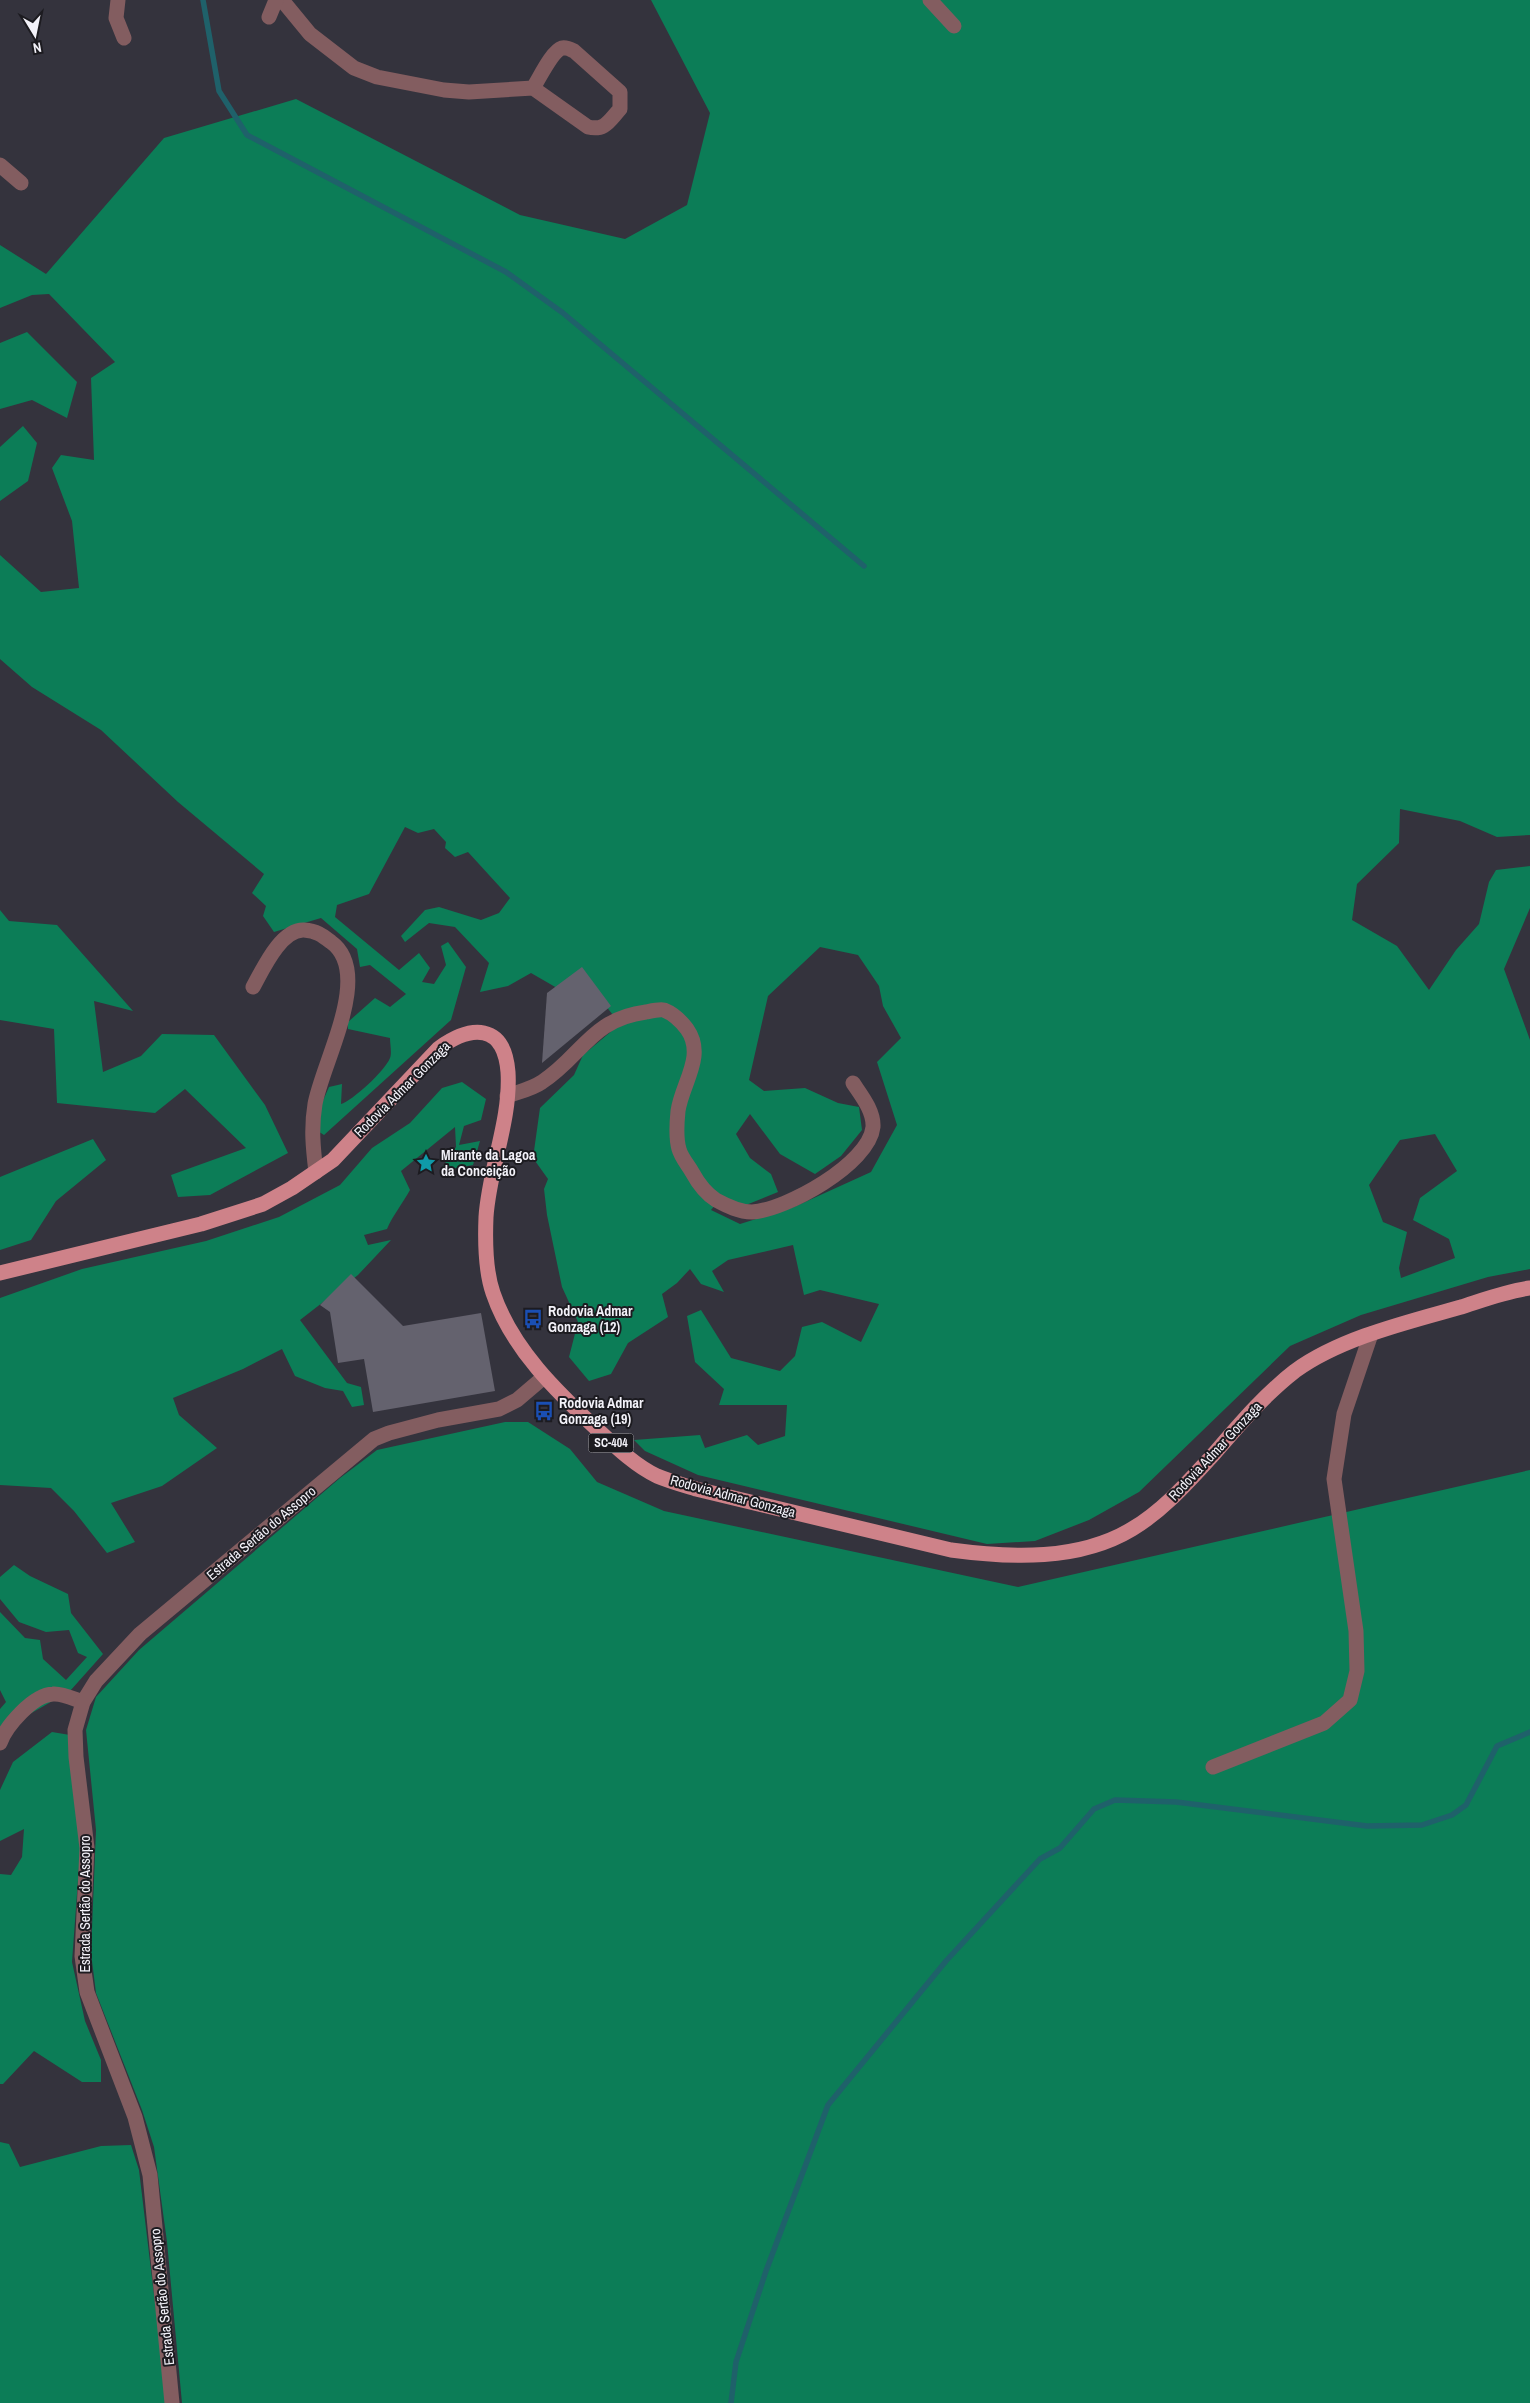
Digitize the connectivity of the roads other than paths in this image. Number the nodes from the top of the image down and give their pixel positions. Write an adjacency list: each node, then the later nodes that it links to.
1 (118, 0): 7 (street)
2 (276, 0): 5 (street)
3 (282, 0): 8 (street)
4 (930, 0): 6 (street)
5 (269, 18)
6 (954, 26)
7 (124, 38)
8 (533, 88): 8 (street)
9 (0, 165): 10 (street)
10 (21, 183)
11 (253, 987): 14 (street)
12 (853, 1083): 13 (street)
13 (507, 1096): 14 (main road, Rodovia Admar Gonzaga / SC-404); 18 (main road, Rodovia Admar Gonzaga / SC-404)
14 (316, 1172): 15 (main road, Rodovia Admar Gonzaga / SC-404)
15 (0, 1273)
16 (1530, 1288): 17 (main road, Rodovia Admar Gonzaga / SC-404)
17 (1371, 1334): 18 (main road, Rodovia Admar Gonzaga / SC-404); 21 (street)
18 (544, 1377): 19 (street, Estrada Sertão do Assopro)
19 (83, 1702): 20 (street); 22 (street, Estrada Sertão do Assopro)
20 (0, 1743)
21 (1213, 1767)
22 (172, 2403)

